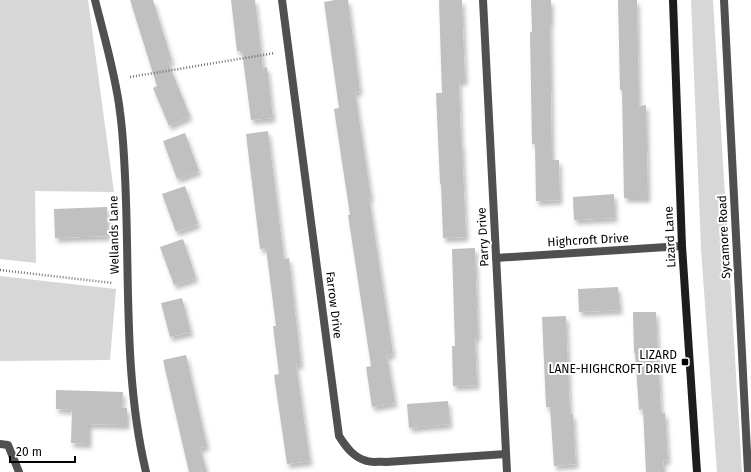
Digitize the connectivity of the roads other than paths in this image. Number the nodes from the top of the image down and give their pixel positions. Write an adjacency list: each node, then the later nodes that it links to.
1 (95, 0): 11 (street, Wellands Lane)
2 (282, 0): 9 (street, Farrow Drive)
3 (483, 0): 7 (street, Parry Drive)
4 (673, 0): 6 (street, Lizard Lane)
5 (724, 0): 14 (street, Sycamore Road)
6 (682, 246): 7 (street, Highcroft Drive); 13 (street, Lizard Lane)
7 (496, 258): 9 (street, Parry Drive)
8 (0, 444): 10 (street)
9 (506, 454): 12 (street, Parry Drive)
10 (19, 472)
11 (146, 472)
12 (507, 472)
13 (697, 472)
14 (748, 472)

